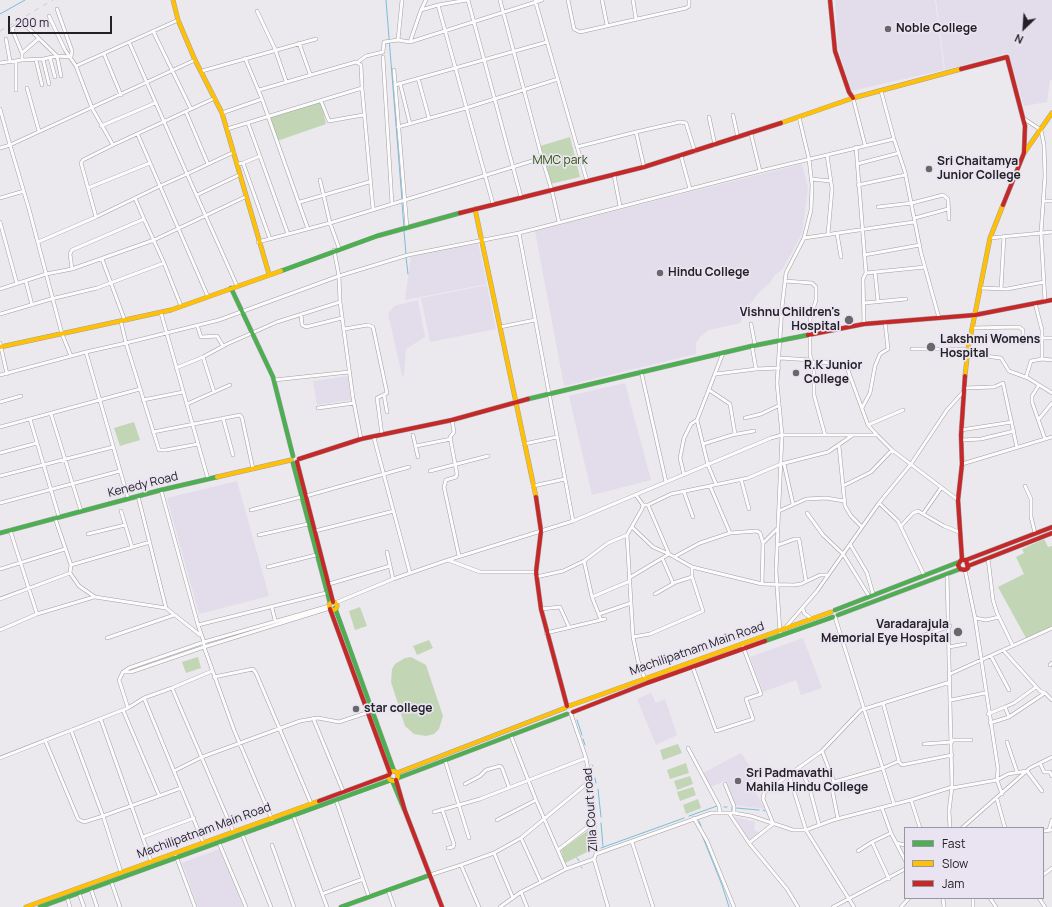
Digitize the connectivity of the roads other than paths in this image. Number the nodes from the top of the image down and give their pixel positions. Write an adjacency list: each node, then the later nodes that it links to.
1 (173, 0): 20 (main road)
2 (402, 0): 28 (street)
3 (426, 0): 15 (street)
4 (467, 0): 13 (street); 21 (street)
5 (500, 0): 17 (street)
6 (542, 0): 12 (street)
7 (568, 0): 22 (street)
8 (602, 0): 22 (street)
9 (633, 0): 19 (street)
10 (689, 0): 19 (street)
11 (830, 0): 75 (main road)
12 (536, 1): 17 (street); 31 (street)
13 (438, 5): 15 (street); 24 (street)
14 (57, 9): 38 (street)
15 (420, 10): 30 (street)
16 (257, 11): 33 (street)
17 (503, 12): 21 (street); 34 (street)
18 (49, 16): 38 (street)
19 (636, 19): 22 (street)
20 (178, 20): 23 (street); 46 (main road)
21 (472, 22): 24 (street); 43 (street)
22 (607, 25)
23 (153, 31): 29 (street); 54 (street)
24 (445, 32): 30 (street); 52 (street)
25 (6, 39): 47 (street)
26 (38, 39): 35 (street); 35 (street); 37 (street)
27 (316, 39): 32 (street)
28 (398, 40): 30 (street); 49 (street)
29 (129, 42): 36 (street); 62 (street)
30 (410, 42)
31 (547, 42): 34 (street); 60 (street)
32 (299, 43): 33 (street); 56 (street)
33 (275, 50): 41 (street); 61 (street)
34 (514, 50): 43 (street); 71 (street)
35 (22, 52): 44 (street)
36 (104, 54): 51 (street); 73 (street)
37 (57, 56): 38 (street); 40 (street); 57 (street)
38 (71, 57): 51 (street)
39 (383, 57): 158 (street)
40 (50, 58): 42 (street); 58 (street)
41 (244, 58): 55 (street); 70 (street)
42 (43, 59): 45 (street); 64 (street)
43 (482, 59): 52 (street); 77 (street)
44 (22, 60): 45 (street); 48 (street)
45 (36, 60): 66 (street)
46 (195, 60): 54 (street); 55 (main road)
47 (10, 61): 48 (street); 50 (street)
48 (16, 61): 69 (street)
49 (358, 62): 56 (street); 68 (street)
50 (0, 63)
51 (76, 66): 80 (street)
52 (456, 67): 59 (street); 81 (street)
53 (394, 70): 65 (street)
54 (171, 71): 62 (street); 83 (street)
55 (202, 71): 74 (main road)
56 (310, 74): 61 (street)
57 (61, 76)
58 (55, 77)
59 (418, 78): 63 (street); 91 (street)
60 (558, 79): 71 (street); 111 (street)
61 (286, 81): 70 (street)
62 (147, 83): 73 (street); 79 (street)
63 (400, 83): 65 (street); 96 (street)
64 (49, 84)
65 (395, 84): 98 (street)
66 (42, 85)
67 (27, 88): 101 (street)
68 (362, 88): 78 (street); 87 (street)
69 (16, 90)
70 (259, 90): 76 (street)
71 (523, 90): 77 (street); 121 (street)
72 (881, 91): 75 (main road); 92 (main road); 106 (street)
73 (121, 95): 80 (street)
74 (215, 98): 83 (street); 85 (main road)
75 (853, 98): 93 (main road); 110 (street)
76 (262, 99): 85 (street); 89 (street)
77 (494, 99): 81 (street); 128 (street)
78 (321, 101): 87 (street); 89 (street)
79 (155, 103): 94 (street); 97 (street)
80 (92, 108): 97 (street); 101 (street)
81 (466, 108): 91 (street); 133 (street)
82 (0, 109): 107 (street)
83 (191, 109): 84 (street)
84 (186, 112): 94 (street); 125 (street)
85 (222, 113): 99 (main road)
86 (1052, 113): 100 (main road)
87 (363, 115): 140 (street)
88 (733, 115): 104 (street)
89 (268, 117): 95 (street); 156 (street)
90 (709, 117): 109 (street)
91 (429, 118): 96 (street)
92 (1023, 118): 100 (street); 117 (main road)
93 (800, 120): 105 (main road); 122 (street)
94 (163, 123): 103 (street); 131 (street)
95 (248, 123): 99 (street); 119 (street)
96 (410, 124): 98 (street)
97 (102, 126): 108 (street)
98 (398, 126): 153 (street)
99 (227, 129): 114 (main road)
100 (1041, 130): 117 (main road); 154 (street)
101 (40, 131): 107 (street)
102 (636, 132): 111 (street); 115 (street); 129 (street)
103 (138, 134): 108 (street); 124 (street)
104 (738, 138): 105 (main road); 109 (main road)
105 (751, 138): 130 (street)
106 (894, 139): 110 (street); 116 (street)
107 (10, 145): 113 (street); 145 (street)
108 (113, 145): 143 (street)
109 (715, 145): 115 (main road)
110 (865, 145): 112 (street)
111 (577, 147): 138 (street)
112 (856, 147): 118 (street); 127 (street)
113 (0, 148)
114 (234, 152): 125 (street); 126 (main road)
115 (695, 152): 120 (main road)
116 (899, 153): 127 (street); 134 (street)
117 (1024, 153): 185 (main road)
118 (827, 155): 122 (street); 139 (street)
119 (260, 156): 123 (street); 181 (street)
120 (681, 156): 129 (main road); 144 (street)
121 (542, 158): 128 (street); 146 (street)
122 (809, 159): 130 (street); 136 (street)
123 (243, 162): 126 (street); 186 (street)
124 (150, 163): 142 (street); 143 (street)
125 (208, 164): 131 (street)
126 (237, 164): 132 (main road)
127 (857, 164): 141 (street)
128 (513, 166): 133 (street); 150 (street)
129 (644, 167): 135 (main road)
130 (760, 171): 144 (street)
131 (187, 174): 142 (street); 147 (street)
132 (239, 175): 147 (street); 149 (main road)
133 (484, 175): 153 (street); 159 (street)
134 (905, 175): 141 (street); 157 (street)
135 (615, 179): 138 (main road); 160 (street)
136 (811, 179): 139 (street); 184 (street)
137 (320, 180): 148 (street)
138 (587, 181): 146 (main road)
139 (831, 181): 182 (street)
140 (369, 182): 148 (street); 162 (street)
141 (858, 185): 176 (street)
142 (160, 186): 152 (street); 174 (street)
143 (88, 188): 166 (street)
144 (690, 189): 160 (street)
145 (24, 191): 151 (street); 189 (street)
146 (552, 191): 150 (main road); 171 (street)
147 (197, 195): 165 (street)
148 (323, 196): 156 (street); 172 (street)
149 (245, 197): 165 (street); 190 (main road)
150 (521, 197): 159 (main road)
151 (0, 198)
152 (136, 198): 166 (street); 167 (street)
153 (403, 200): 158 (street); 173 (street)
154 (1043, 201): 155 (street); 180 (street)
155 (1052, 201)
156 (300, 202): 175 (street)
157 (912, 203): 161 (street); 164 (street); 169 (street)
158 (392, 204): 162 (street)
159 (493, 204): 163 (main road)
160 (620, 206): 171 (street)
161 (878, 207)
162 (373, 209): 172 (street)
163 (475, 209): 173 (main road); 188 (main road)
164 (948, 209): 168 (street); 169 (street)
165 (207, 216): 174 (street); 210 (street)
166 (96, 217): 189 (street)
167 (144, 219): 187 (street); 199 (street)
168 (949, 219)
169 (915, 220): 176 (street); 191 (street)
170 (0, 222): 209 (street)
171 (559, 222): 178 (street)
172 (330, 223): 175 (street); 192 (street)
173 (407, 228): 192 (main road)
174 (178, 229): 187 (street); 215 (street)
175 (308, 229): 181 (street)
176 (863, 229): 179 (street); 194 (street)
177 (1052, 232): 180 (street)
178 (519, 233): 188 (street); 233 (street)
179 (837, 233): 182 (street); 195 (street)
180 (1041, 233): 183 (street); 207 (street)
181 (288, 234): 186 (street)
182 (828, 234): 184 (street)
183 (1004, 236): 185 (street); 214 (street)
184 (804, 238): 205 (street)
185 (990, 238): 212 (main road)
186 (270, 239): 190 (street)
187 (154, 240): 196 (street); 197 (street)
188 (482, 241): 204 (street); 240 (main road)
189 (38, 242): 202 (street)
190 (258, 242): 203 (main road)
191 (920, 245): 194 (street); 198 (street)
192 (339, 248): 193 (main road)
193 (334, 250): 203 (main road); 204 (street)
194 (864, 255): 201 (street)
195 (841, 257)
196 (102, 259): 199 (street); 208 (street)
197 (164, 263): 208 (street); 225 (street)
198 (925, 267): 200 (street); 232 (street)
199 (72, 269): 202 (street)
200 (875, 272): 201 (street); 219 (street)
201 (866, 273): 222 (street)
202 (46, 274): 206 (street); 216 (street)
203 (269, 274): 210 (main road)
204 (339, 276): 221 (street); 226 (street)
205 (785, 281): 246 (street); 249 (street)
206 (26, 282): 209 (street); 224 (street)
207 (1044, 282): 214 (street); 220 (street)
208 (111, 283): 216 (street); 234 (street)
209 (17, 284): 213 (street)
210 (237, 286): 211 (main road)
211 (231, 288): 215 (main road); 226 (main road)
212 (980, 288): 214 (street); 230 (main road)
213 (0, 289)
214 (1001, 289)
215 (208, 297): 225 (main road)
216 (52, 299): 224 (street); 245 (street)
217 (906, 299): 219 (street)
218 (1052, 300): 220 (main road, Kenedy Road)
219 (878, 301): 222 (street)
220 (1045, 301): 223 (main road, Kenedy Road)
221 (340, 302): 229 (street); 231 (street)
222 (864, 303): 238 (street)
223 (1035, 303): 230 (main road, Kenedy Road); 247 (street)
224 (32, 304): 228 (street)
225 (181, 306): 227 (main road)
226 (242, 311): 239 (street); 244 (main road)
227 (161, 313): 234 (main road); 243 (street)
228 (0, 314)
229 (301, 314): 231 (street); 244 (street)
230 (975, 315): 232 (main road, Kenedy Road); 241 (main road)
231 (342, 318): 242 (street)
232 (938, 318): 236 (main road, Kenedy Road)
233 (535, 320): 240 (street); 286 (street)
234 (126, 321): 235 (main road)
235 (121, 322): 245 (main road); 250 (street)
236 (886, 322): 238 (main road, Kenedy Road); 298 (street)
237 (751, 324): 252 (street)
238 (864, 324): 246 (main road, Kenedy Road)
239 (197, 325): 243 (street); 254 (street)
240 (500, 327): 295 (main road)
241 (972, 328): 251 (street); 256 (main road)
242 (344, 329): 270 (street); 287 (street)
243 (166, 332): 250 (street); 266 (street)
244 (254, 333): 254 (street); 276 (main road)
245 (62, 334): 253 (main road); 260 (street)
246 (811, 335): 249 (main road, Kenedy Road); 265 (street)
247 (1042, 338): 248 (street); 263 (street)
248 (1052, 338)
249 (780, 341): 252 (main road, Kenedy Road); 262 (street)
250 (126, 343): 257 (street); 280 (street)
251 (1023, 343)
252 (754, 345): 258 (main road, Kenedy Road); 268 (street)
253 (0, 346): 271 (street)
254 (223, 346): 261 (street)
255 (912, 349): 256 (street)
256 (968, 349): 259 (main road)
257 (86, 352): 260 (street); 289 (street)
258 (723, 353): 269 (main road, Kenedy Road); 272 (street)
259 (968, 354): 275 (street); 282 (main road)
260 (71, 356): 271 (street)
261 (203, 357): 266 (street); 284 (street)
262 (780, 358): 265 (street); 267 (street)
263 (1042, 358): 264 (street); 275 (street)
264 (1052, 360)
265 (812, 361): 274 (street); 320 (street)
266 (176, 368): 283 (street)
267 (779, 368): 268 (street); 296 (street)
268 (756, 369): 272 (street)
269 (641, 371): 286 (main road, Kenedy Road); 362 (street)
270 (349, 372): 276 (street); 292 (street)
271 (7, 374): 273 (street)
272 (716, 374): 281 (street)
273 (0, 376)
274 (850, 376): 277 (street); 298 (street)
275 (1026, 377): 279 (street)
276 (274, 380): 345 (main road)
277 (830, 382)
278 (230, 385): 284 (street)
279 (1039, 385): 285 (street); 305 (street)
280 (140, 389): 289 (street); 290 (street)
281 (709, 390): 307 (street); 316 (street)
282 (964, 390): 308 (street); 312 (main road); 349 (street)
283 (183, 392): 290 (street); 294 (street)
284 (214, 392): 294 (street)
285 (1052, 393)
286 (549, 394): 295 (main road, Kenedy Road); 323 (street)
287 (384, 395): 300 (street); 317 (street)
288 (21, 396): 291 (street)
289 (100, 400): 301 (street); 337 (street)
290 (143, 400): 315 (street)
291 (0, 402)
292 (354, 403): 297 (street); 326 (street)
293 (1052, 403): 305 (street)
294 (187, 404): 309 (street)
295 (515, 404): 306 (main road, Kenedy Road); 333 (main road)
296 (778, 406): 303 (street); 319 (street)
297 (318, 408)
298 (862, 409): 310 (street)
299 (903, 410): 310 (street)
300 (387, 412)
301 (51, 414): 304 (street); 344 (street)
302 (223, 418): 309 (street); 341 (street); 353 (street)
303 (745, 418)
304 (30, 419): 311 (street); 331 (street)
305 (1039, 419): 328 (street)
306 (452, 420): 317 (main road, Kenedy Road); 327 (street)
307 (697, 420): 334 (street); 357 (street)
308 (1012, 422): 312 (street); 314 (street)
309 (193, 424): 315 (street); 332 (street)
310 (868, 425): 322 (street)
311 (0, 427)
312 (961, 430): 329 (main road)
313 (754, 431): 316 (street)
314 (1014, 431): 329 (street); 338 (street)
315 (153, 432): 332 (street)
316 (735, 434): 334 (street)
317 (382, 435): 324 (main road, Kenedy Road)
318 (413, 435): 335 (street)
319 (782, 435): 320 (street); 348 (street); 351 (street)
320 (825, 435): 321 (street)
321 (853, 435): 322 (street); 336 (street)
322 (877, 435): 339 (street)
323 (557, 437): 333 (street); 360 (street)
324 (374, 438): 326 (main road, Kenedy Road); 356 (street)
325 (1051, 438): 328 (street); 330 (street)
326 (361, 439): 345 (main road, Kenedy Road)
327 (451, 439): 335 (street); 347 (street)
328 (1045, 439): 338 (street)
329 (962, 440): 350 (main road)
330 (1052, 442)
331 (37, 443): 340 (street); 346 (street)
332 (198, 444): 359 (street)
333 (524, 444): 365 (main road)
334 (703, 444): 351 (street)
335 (416, 446): 343 (street)
336 (839, 446): 348 (street); 367 (street)
337 (113, 447): 344 (street); 354 (street)
338 (1017, 448): 350 (street)
339 (892, 450): 349 (street); 367 (street)
340 (0, 453)
341 (233, 455)
342 (488, 456): 347 (street)
343 (418, 457)
344 (65, 460): 346 (street); 363 (street)
345 (295, 460): 353 (main road, Kenedy Road); 375 (main road)
346 (44, 464): 358 (street); 370 (street)
347 (456, 464): 355 (street); 423 (street)
348 (783, 464): 361 (street); 380 (street); 389 (street)
349 (911, 464): 369 (street); 381 (street)
350 (962, 464): 377 (main road)
351 (708, 465): 357 (street); 364 (street)
352 (409, 467): 356 (street)
353 (253, 469): 359 (main road, Kenedy Road)
354 (120, 471): 363 (street); 376 (street)
355 (430, 471)
356 (385, 474): 375 (street); 388 (street)
357 (684, 475): 362 (street)
358 (0, 476)
359 (208, 479): 371 (main road, Kenedy Road)
360 (565, 479): 365 (street); 394 (street)
361 (741, 479): 364 (street); 384 (street)
362 (666, 482): 373 (street)
363 (72, 484): 370 (street); 386 (street)
364 (716, 484): 366 (street)
365 (533, 486): 404 (main road)
366 (710, 486): 372 (street); 407 (street)
367 (843, 486): 378 (street)
368 (1025, 486): 408 (street)
369 (941, 488): 377 (street); 391 (street)
370 (51, 489): 379 (street); 393 (street)
371 (161, 490): 374 (main road, Kenedy Road); 473 (street)
372 (684, 492): 383 (street); 392 (street)
373 (636, 495): 382 (street); 394 (street)
374 (138, 496): 376 (main road, Kenedy Road); 413 (street)
375 (303, 497): 385 (street); 395 (main road); 403 (main road)
376 (128, 498): 386 (main road, Kenedy Road)
377 (958, 500): 405 (main road)
378 (844, 501): 380 (street); 399 (street)
379 (0, 503)
380 (793, 504): 389 (street)
381 (879, 504): 397 (street); 399 (street)
382 (643, 505): 383 (street); 398 (street)
383 (648, 505): 420 (street)
384 (749, 509)
385 (251, 510)
386 (81, 511): 393 (main road, Kenedy Road)
387 (121, 511): 396 (street)
388 (394, 511): 403 (street); 438 (street)
389 (779, 511): 401 (street)
390 (807, 513): 421 (street)
391 (924, 514): 397 (street); 405 (street)
392 (693, 516)
393 (57, 518): 402 (main road, Kenedy Road); 418 (street)
394 (574, 521): 404 (street)
395 (308, 524): 411 (street); 422 (main road)
396 (125, 525): 410 (street); 417 (street)
397 (901, 526): 442 (street)
398 (632, 527): 412 (street); 420 (street)
399 (862, 527): 416 (street)
400 (1052, 527): 408 (main road, Machilipatnam Main Road)
401 (778, 528): 414 (street); 415 (street)
402 (10, 530): 406 (main road, Kenedy Road); 429 (street)
403 (315, 531): 448 (main road)
404 (541, 531): 423 (street); 440 (main road)
405 (959, 532): 428 (main road)
406 (0, 533)
407 (730, 533): 414 (street); 424 (street)
408 (1036, 533): 428 (main road, Machilipatnam Main Road)
409 (1052, 533): 425 (main road, Machilipatnam Main Road)
410 (88, 534)
411 (259, 535)
412 (626, 535): 430 (street); 445 (street)
413 (150, 542): 417 (street); 460 (street)
414 (763, 543): 449 (street)
415 (778, 544): 446 (street); 450 (street)
416 (850, 544): 421 (street); 454 (street)
417 (132, 547): 431 (street)
418 (65, 549): 429 (street); 431 (street)
419 (388, 552): 432 (street)
420 (669, 554): 424 (street); 427 (street)
421 (843, 554): 441 (street); 454 (street)
422 (316, 555): 433 (street); 452 (main road)
423 (459, 556): 426 (street)
424 (674, 557): 434 (street)
425 (988, 558): 435 (main road, Machilipatnam Main Road); 469 (street)
426 (448, 560): 438 (street); 440 (street)
427 (663, 560): 445 (street); 447 (street)
428 (962, 560): 435 (main road); 435 (main road); 442 (main road, Machilipatnam Main Road)
429 (21, 562): 436 (street); 451 (street)
430 (584, 562): 440 (street); 456 (street)
431 (71, 565): 437 (street)
432 (390, 566): 444 (street); 448 (street)
433 (268, 567)
434 (692, 567): 443 (street); 449 (street)
435 (964, 568): 439 (main road, Machilipatnam Main Road); 470 (street)
436 (0, 569)
437 (70, 573): 451 (street); 455 (street)
438 (410, 573): 444 (street)
439 (947, 574): 468 (main road, Machilipatnam Main Road); 474 (street)
440 (536, 575): 463 (main road)
441 (828, 575): 446 (street); 462 (street)
442 (924, 575): 454 (main road, Machilipatnam Main Road)
443 (692, 577): 447 (street); 484 (street)
444 (393, 579): 459 (street)
445 (630, 579): 456 (street); 458 (street)
446 (806, 581): 450 (street)
447 (674, 583): 453 (street)
448 (329, 584): 459 (main road)
449 (762, 584): 450 (street)
450 (777, 585): 480 (street)
451 (28, 590): 457 (street); 465 (street)
452 (326, 593): 459 (main road); 461 (street)
453 (655, 594)
454 (871, 595): 464 (main road, Machilipatnam Main Road)
455 (95, 596): 460 (street); 465 (street)
456 (592, 597): 466 (street)
457 (0, 599)
458 (631, 604): 466 (street); 484 (street)
459 (331, 605): 472 (street); 490 (street); 518 (main road); 549 (main road)
460 (166, 608): 467 (street)
461 (272, 608): 472 (street); 473 (street)
462 (803, 608): 471 (street); 477 (street)
463 (541, 609): 475 (street); 479 (main road)
464 (833, 611): 468 (main road); 468 (main road); 471 (main road, Machilipatnam Main Road)
465 (37, 614): 478 (street)
466 (599, 614): 475 (street)
467 (174, 615): 481 (street); 485 (street)
468 (835, 616): 480 (main road, Machilipatnam Main Road); 516 (street)
469 (999, 617): 470 (street); 489 (street)
470 (974, 618): 495 (street)
471 (812, 619): 477 (main road, Machilipatnam Main Road)
472 (275, 620): 486 (street)
473 (198, 625): 481 (street)
474 (950, 626): 483 (street); 491 (street)
475 (569, 627): 479 (street)
476 (1052, 628): 489 (street)
477 (784, 629): 480 (main road, Machilipatnam Main Road)
478 (0, 630)
479 (546, 633): 513 (main road)
480 (780, 633): 482 (main road, Machilipatnam Main Road)
481 (201, 635): 486 (street)
482 (775, 635): 487 (main road, Machilipatnam Main Road); 492 (main road, Machilipatnam Main Road)
483 (922, 636)
484 (633, 637): 501 (street)
485 (107, 638)
486 (204, 642): 490 (street); 498 (street)
487 (742, 644): 492 (street); 501 (main road, Machilipatnam Main Road)
488 (965, 644): 491 (street)
489 (1013, 646): 493 (street)
490 (204, 647): 497 (street); 498 (street)
491 (949, 647): 499 (street)
492 (744, 650): 496 (main road, Machilipatnam Main Road); 496 (street)
493 (1003, 650): 494 (street); 504 (street)
494 (991, 656): 495 (street); 506 (street)
495 (981, 661): 499 (street); 507 (street)
496 (693, 668): 503 (main road, Machilipatnam Main Road)
497 (212, 671): 500 (street); 505 (street)
498 (122, 672): 514 (street)
499 (950, 674): 502 (street)
500 (214, 678): 525 (street); 532 (street)
501 (645, 678): 503 (street); 513 (main road, Machilipatnam Main Road)
502 (950, 682): 510 (street); 512 (street)
503 (647, 683): 519 (main road, Machilipatnam Main Road)
504 (1036, 687): 508 (street); 515 (street)
505 (172, 688): 509 (street); 537 (street)
506 (1009, 690)
507 (985, 693): 510 (street); 520 (street)
508 (1045, 693): 511 (street); 521 (street)
509 (144, 698): 514 (street); 546 (street)
510 (951, 700): 530 (street)
511 (1052, 700)
512 (883, 703): 516 (street); 542 (street)
513 (567, 707): 519 (main road); 519 (main road); 549 (main road, Machilipatnam Main Road)
514 (128, 708): 517 (street)
515 (1005, 708): 520 (street); 521 (street)
516 (865, 709): 535 (street); 545 (street)
517 (123, 710): 523 (street); 564 (street)
518 (369, 712): 522 (street); 549 (main road)
519 (570, 714): 527 (main road, Machilipatnam Main Road); 540 (street, Zilla Court road)
520 (988, 714): 524 (street)
521 (1009, 717): 524 (street)
522 (313, 718): 525 (street); 562 (street)
523 (101, 720): 526 (street); 572 (street)
524 (990, 723): 554 (street)
525 (279, 729): 532 (street); 570 (street)
526 (71, 730): 528 (street); 581 (street)
527 (511, 736): 541 (main road, Machilipatnam Main Road); 552 (street)
528 (45, 740): 539 (street); 581 (street)
529 (971, 740): 530 (street)
530 (952, 741): 533 (street); 536 (street)
531 (1007, 742): 548 (street)
532 (240, 743): 537 (street); 582 (street)
533 (924, 744)
534 (688, 748): 577 (street)
535 (822, 751): 544 (street); 556 (street)
536 (952, 755): 542 (street); 560 (street)
537 (202, 757): 546 (street); 599 (street)
538 (1052, 757): 543 (street)
539 (0, 758)
540 (586, 758): 552 (street); 555 (street, Zilla Court road)
541 (445, 760): 553 (main road, Machilipatnam Main Road); 573 (street)
542 (899, 762): 545 (street)
543 (1040, 763): 547 (street); 551 (street)
544 (799, 767): 550 (street); 592 (street)
545 (883, 768): 556 (street); 571 (street)
546 (174, 771): 561 (street)
547 (1027, 771): 548 (street); 563 (street); 565 (street)
548 (1017, 772): 554 (street)
549 (392, 773): 553 (main road); 553 (main road); 562 (main road, Machilipatnam Main Road)
550 (789, 775): 591 (street); 597 (street)
551 (1052, 776)
552 (528, 779): 559 (street); 568 (street)
553 (394, 780): 567 (main road, Machilipatnam Main Road); 627 (main road)
554 (997, 780): 560 (street); 565 (street)
555 (590, 781): 583 (street); 590 (street, Zilla Court road)
556 (834, 782): 586 (street)
557 (465, 784): 559 (street)
558 (725, 784): 579 (street)
559 (510, 786): 573 (street)
560 (952, 787): 569 (street); 594 (street)
561 (181, 788): 564 (street); 584 (street)
562 (343, 791): 570 (main road, Machilipatnam Main Road)
563 (1042, 791)
564 (159, 794): 572 (street)
565 (1002, 794): 566 (street)
566 (997, 799): 595 (street); 596 (street)
567 (336, 800): 580 (main road, Machilipatnam Main Road); 629 (street)
568 (536, 800): 583 (street); 587 (street)
569 (911, 800): 571 (street); 593 (street)
570 (311, 802): 582 (main road, Machilipatnam Main Road)
571 (894, 804): 574 (street)
572 (132, 805): 581 (street); 602 (street)
573 (459, 805): 575 (street); 603 (street)
574 (882, 808): 586 (street); 600 (street)
575 (442, 809): 576 (street); 613 (street)
576 (434, 812)
577 (720, 813): 578 (street); 585 (street)
578 (729, 813): 579 (street); 609 (street)
579 (734, 813): 591 (street)
580 (293, 815): 589 (main road, Machilipatnam Main Road); 636 (street)
581 (103, 816): 626 (street)
582 (271, 817): 589 (street); 599 (main road, Machilipatnam Main Road)
583 (544, 817): 604 (street); 614 (street)
584 (194, 818): 602 (street); 605 (street)
585 (694, 818): 606 (street); 661 (street)
586 (838, 819): 592 (street)
587 (497, 820)
588 (1052, 820): 598 (street)
589 (273, 822): 601 (main road, Machilipatnam Main Road)
590 (594, 822): 614 (street); 618 (street, Zilla Court road)
591 (773, 824): 597 (street); 609 (street)
592 (819, 824): 597 (street)
593 (920, 827)
594 (950, 827)
595 (963, 827)
596 (1005, 827)
597 (806, 830): 640 (street)
598 (1051, 830)
599 (233, 831): 605 (main road, Machilipatnam Main Road)
600 (890, 833): 607 (street); 610 (street)
601 (242, 834): 608 (main road, Machilipatnam Main Road); 650 (street)
602 (143, 837): 622 (street)
603 (469, 838)
604 (521, 838): 617 (street); 631 (street)
605 (204, 842): 616 (main road, Machilipatnam Main Road)
606 (632, 842): 618 (street); 660 (street)
607 (872, 842): 615 (street); 628 (street)
608 (219, 843): 619 (main road, Machilipatnam Main Road); 649 (street)
609 (749, 843): 662 (street)
610 (896, 843): 612 (street); 620 (street)
611 (272, 845): 651 (street)
612 (904, 845)
613 (448, 848)
614 (558, 850): 624 (street)
615 (858, 851)
616 (174, 852): 619 (street); 622 (main road, Machilipatnam Main Road)
617 (494, 854): 623 (street); 639 (street)
618 (596, 854): 621 (street, Zilla Court road)
619 (177, 858): 630 (main road, Machilipatnam Main Road); 648 (street)
620 (904, 858)
621 (594, 859): 624 (street); 659 (street, Zilla Court road)
622 (151, 861): 626 (main road, Machilipatnam Main Road)
623 (461, 865): 627 (street); 656 (street)
624 (566, 869): 631 (street)
625 (904, 870): 628 (street)
626 (121, 872): 642 (main road, Machilipatnam Main Road)
627 (430, 875): 633 (main road); 655 (main road)
628 (889, 878): 640 (street)
629 (363, 879): 636 (street); 638 (street)
630 (111, 881): 632 (main road, Machilipatnam Main Road); 647 (street)
631 (541, 882): 634 (street)
632 (91, 889): 635 (main road, Machilipatnam Main Road); 646 (street)
633 (388, 890): 638 (main road); 654 (street)
634 (520, 892): 639 (street); 658 (street)
635 (79, 893): 637 (main road, Machilipatnam Main Road); 645 (street)
636 (322, 894): 652 (street)
637 (67, 897): 642 (main road, Machilipatnam Main Road); 644 (street)
638 (369, 897): 653 (main road)
639 (513, 898): 657 (street)
640 (850, 899): 663 (street); 664 (street)
641 (908, 899): 665 (street)
642 (41, 905): 643 (main road, Machilipatnam Main Road)
643 (26, 907)
644 (70, 907)
645 (84, 907)
646 (97, 907)
647 (120, 907)
648 (195, 907)
649 (246, 907)
650 (271, 907)
651 (294, 907)
652 (327, 907)
653 (341, 907)
654 (394, 907)
655 (442, 907)
656 (479, 907)
657 (500, 907)
658 (527, 907)
659 (608, 907)
660 (654, 907)
661 (734, 907)
662 (798, 907)
663 (833, 907)
664 (854, 907)
665 (902, 907)

